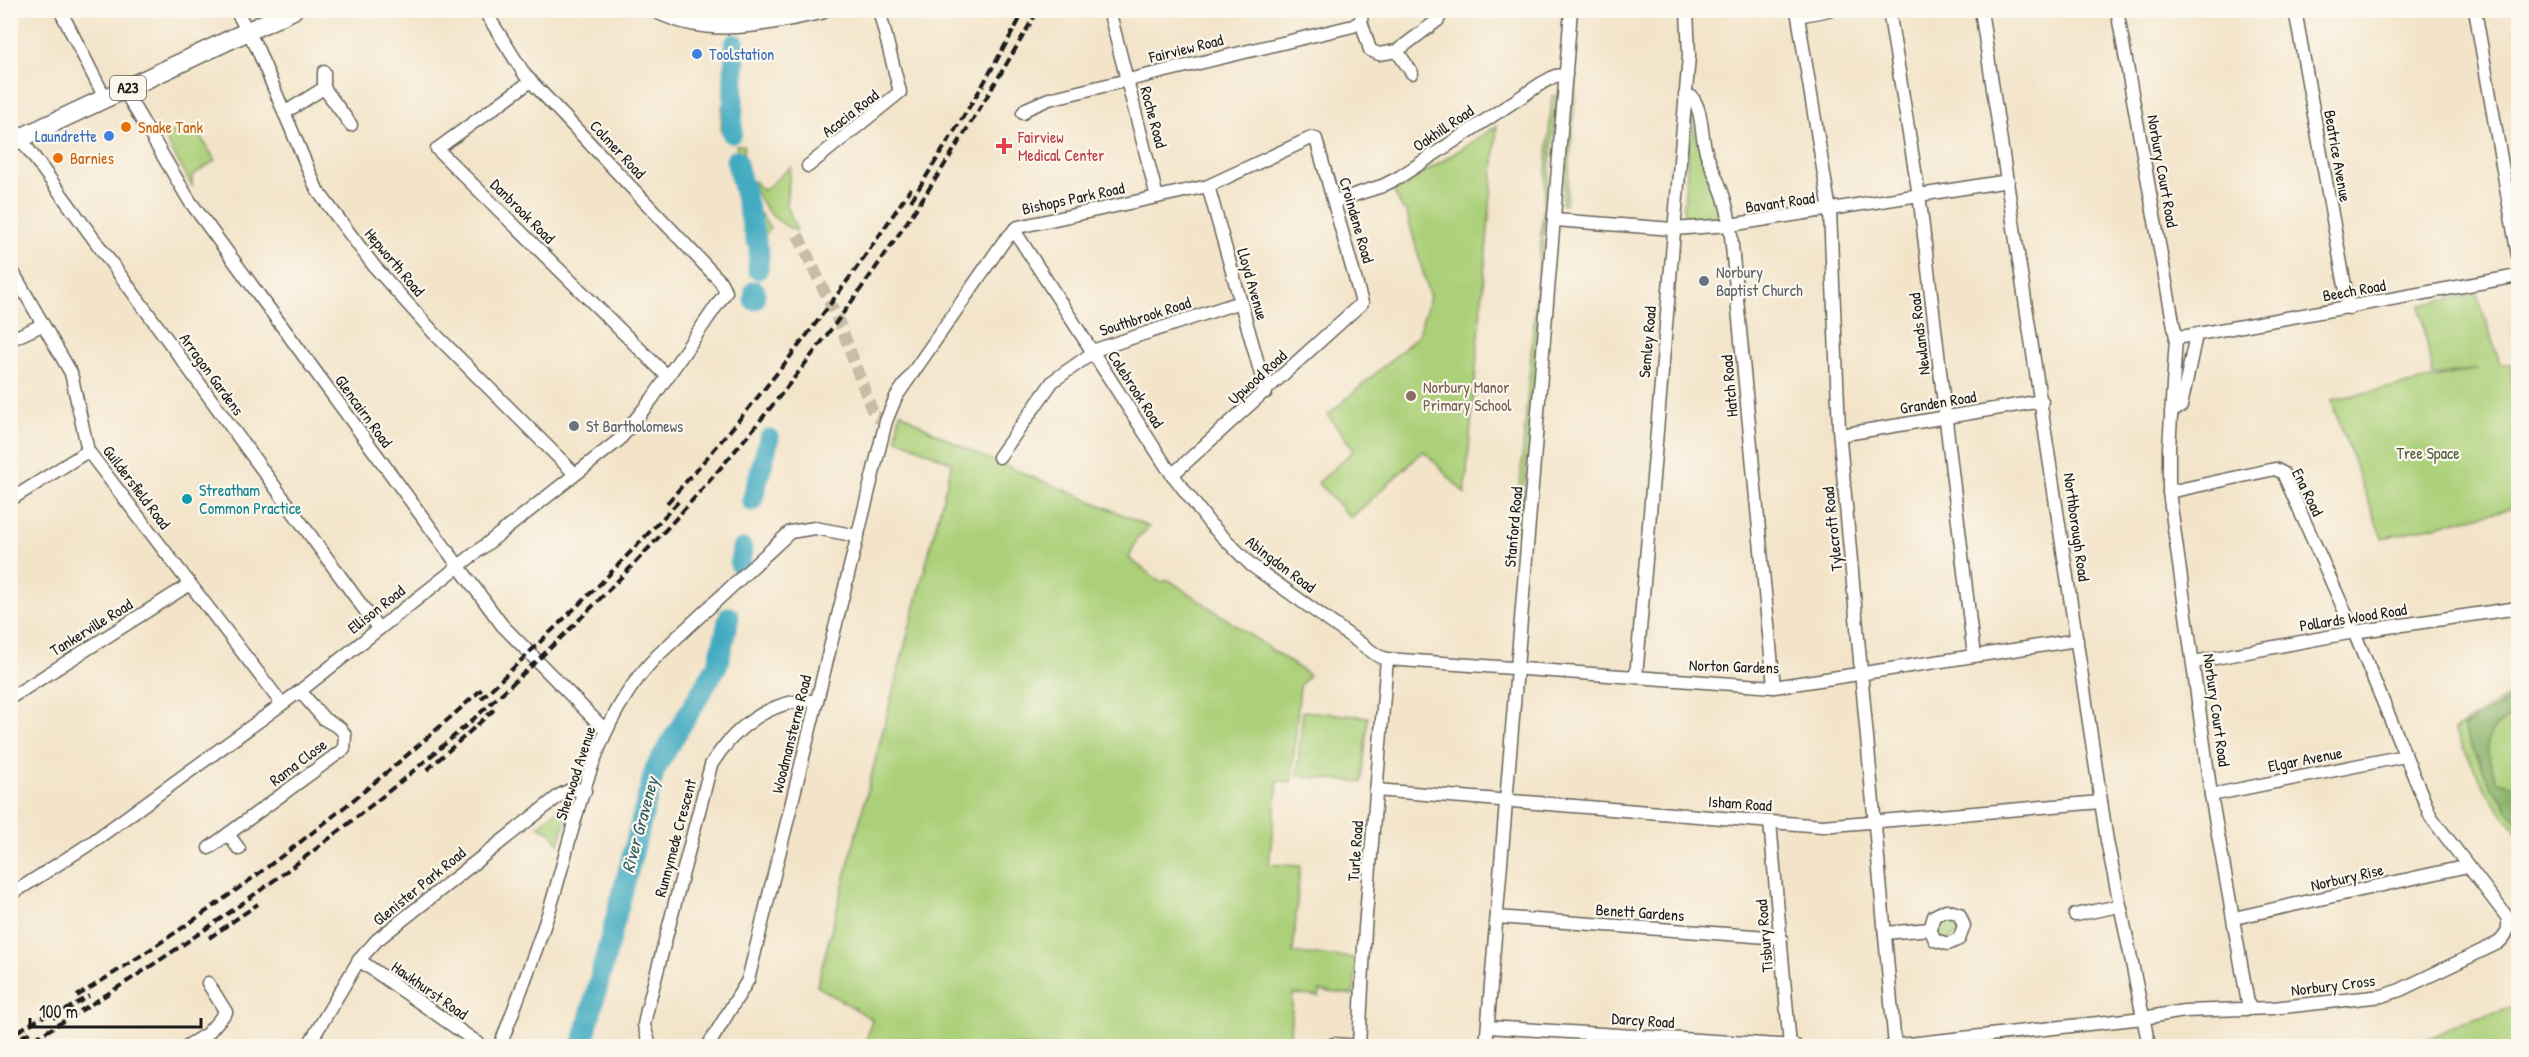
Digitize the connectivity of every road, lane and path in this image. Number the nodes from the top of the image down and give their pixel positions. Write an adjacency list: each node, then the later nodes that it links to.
1 (60, 10): 30 (street)
2 (236, 10): 20 (street, Hepworth Road)
3 (293, 10): 20 (highway, A23)
4 (484, 10): 26 (street, Colmer Road)
5 (659, 10): 6 (highway)
6 (821, 10)
7 (879, 10): 36 (street, Acacia Road)
8 (1109, 10): 25 (street, Roche Road)
9 (1442, 10): 21 (street)
10 (1571, 10): 24 (street, Stanford Road)
11 (1687, 10): 29 (street, Semley Road)
12 (1829, 10): 18 (street)
13 (1889, 10): 39 (street, Newlands Road)
14 (1981, 10): 37 (street, Northborough Road)
15 (2117, 10): 56 (street, Norbury Court Road)
16 (2295, 10): 53 (street, Beatrice Avenue)
17 (2475, 10): 47 (street)
18 (1797, 13): 42 (street, Tylecroft Road)
19 (1361, 16): 21 (street, Fairview Road); 25 (street, Fairview Road)
20 (246, 32): 28 (highway, A23); 31 (street, Hepworth Road)
21 (1397, 51): 23 (street)
22 (324, 72): 27 (street)
23 (1412, 73)
24 (1566, 75): 41 (street, Oakhill Road); 43 (street, Stanford Road)
25 (1127, 80): 32 (street, Fairview Road); 40 (street, Roche Road)
26 (531, 81): 52 (street, Colmer Road); 59 (street, Danbrook Road)
27 (324, 88): 31 (street); 33 (street)
28 (124, 90): 30 (highway, A23); 73 (street, Glencairn Road)
29 (1685, 95): 44 (street, Hatch Road); 45 (street, Semley Road)
30 (105, 98): 34 (highway, A23)
31 (284, 113): 68 (street, Hepworth Road)
32 (1023, 113)
33 (351, 126)
34 (15, 141): 76 (street, Arragon Gardens)
35 (1319, 146): 38 (street, Bishops Park Road); 41 (street, Croindene Road)
36 (808, 166)
37 (2008, 181): 39 (street, Bavant Road); 61 (street, Northborough Road)
38 (1208, 186): 40 (street, Bishops Park Road); 50 (street, Lloyd Avenue)
39 (1919, 196): 42 (street, Bavant Road); 63 (street, Newlands Road)
40 (1157, 197): 46 (street, Bishops Park Road)
41 (1335, 201): 51 (street, Croindene Road)
42 (1830, 211): 44 (street, Bavant Road); 65 (street, Tylecroft Road)
43 (1554, 220): 45 (street, Bavant Road); 82 (street, Stanford Road)
44 (1731, 225): 45 (street, Bavant Road); 85 (street, Hatch Road)
45 (1673, 229): 84 (street, Semley Road)
46 (1014, 230): 58 (street, Colebrook Road); 64 (street, Bishops Park Road)
47 (2518, 256)
48 (10, 267): 54 (street, Guildersfield Road)
49 (2518, 276): 53 (street, Beech Road)
50 (1240, 302): 58 (street, Southbrook Road); 60 (street, Lloyd Avenue)
51 (1362, 303): 60 (street, Upwood Road)
52 (719, 304): 59 (street, Ellison Road)
53 (2349, 308): 55 (street, Beech Road)
54 (42, 325): 57 (street); 66 (street, Guildersfield Road)
55 (2196, 335): 56 (street); 62 (street, Norbury Court Road)
56 (2176, 338): 62 (street, Norbury Court Road)
57 (10, 340)
58 (1093, 352): 67 (street, Southbrook Road); 69 (street, Colebrook Road)
59 (668, 377): 68 (street, Ellison Road)
60 (1266, 392): 69 (street, Upwood Road)
61 (2042, 402): 63 (street, Granden Road); 78 (street, Northborough Road)
62 (2171, 412): 70 (street, Norbury Court Road)
63 (1945, 417): 65 (street, Granden Road); 79 (street, Newlands Road)
64 (886, 422): 72 (street, Woodmansterne Road)
65 (1840, 435): 83 (street, Tylecroft Road)
66 (88, 451): 71 (street); 74 (street, Guildersfield Road)
67 (999, 457)
68 (575, 474): 73 (street, Ellison Road)
69 (1172, 475): 80 (street, Abingdon Road)
70 (2169, 492): 77 (street, Ena Road); 81 (street, Norbury Court Road)
71 (10, 500)
72 (858, 536): 88 (street, Woodmansterne Road); 90 (street, Sherwood Avenue)
73 (459, 566): 76 (street, Ellison Road); 90 (street, Glencairn Road)
74 (190, 584): 87 (street, Tankerville Road); 89 (street, Guildersfield Road)
75 (2518, 608): 77 (street, Pollards Wood Road)
76 (378, 628): 86 (street, Ellison Road)
77 (2354, 632): 81 (street, Pollards Wood Road); 91 (street)
78 (2077, 640): 79 (street, Norton Gardens); 96 (street, Northborough Road)
79 (1974, 656): 83 (street, Norton Gardens)
80 (1387, 659): 82 (street, Norton Gardens); 92 (street, Turle Road)
81 (2194, 662): 94 (street, Norbury Court Road)
82 (1518, 669): 84 (street, Norton Gardens); 95 (street, Stanford Road)
83 (1863, 674): 85 (street, Norton Gardens); 98 (street, Tylecroft Road)
84 (1636, 677): 85 (street, Norton Gardens)
85 (1774, 687)
86 (300, 691): 89 (street, Ellison Road); 99 (street, Rama Close)
87 (10, 698)
88 (817, 701): 124 (street, Runnymede Crescent); 125 (street, Woodmansterne Road)
89 (282, 704): 103 (street, Ellison Road)
90 (605, 730): 93 (street, Sherwood Avenue)
91 (2404, 756): 94 (street, Elgar Avenue); 102 (street)
92 (1376, 790): 95 (street, Isham Road); 117 (street, Turle Road)
93 (585, 791): 111 (street, Glenister Park Road); 123 (street, Sherwood Avenue)
94 (2211, 795): 107 (street, Norbury Court Road)
95 (1507, 802): 97 (street, Isham Road); 106 (street, Stanford Road)
96 (2101, 802): 98 (street, Isham Road); 104 (street, Northborough Road)
97 (1770, 822): 98 (street, Isham Road); 110 (street, Tisbury Road)
98 (1876, 822): 109 (street, Tylecroft Road)
99 (228, 834): 100 (street, Rama Close); 101 (street)
100 (209, 848)
101 (239, 849)
102 (2468, 866): 107 (street, Norbury Rise); 113 (street, Norbury Cross)
103 (10, 895)
104 (2119, 906): 105 (street); 114 (street, Northborough Road)
105 (2075, 915)
106 (1497, 917): 110 (street, Benett Gardens); 115 (street, Stanford Road)
107 (2234, 918): 113 (street, Norbury Court Road)
108 (1930, 929): 109 (street)
109 (1885, 933): 119 (street, Tylecroft Road)
110 (1781, 938): 118 (street, Tisbury Road)
111 (359, 960): 121 (street, Glenister Park Road); 122 (street, Hawkhurst Road)
112 (208, 983): 120 (street)
113 (2249, 1009): 114 (street, Norbury Cross)
114 (2143, 1018): 119 (street); 128 (street, Northborough Road)
115 (1488, 1027): 118 (street, Darcy Road); 126 (street, Stanford Road)
116 (1333, 1044): 117 (street, Turle Road)
117 (1359, 1046)
118 (1790, 1046): 127 (street, Darcy Road)
119 (1894, 1046)
120 (187, 1047)
121 (309, 1047)
122 (482, 1047)
123 (500, 1047)
124 (650, 1047)
125 (708, 1047)
126 (1486, 1047)
127 (1796, 1047)
128 (2149, 1047)

